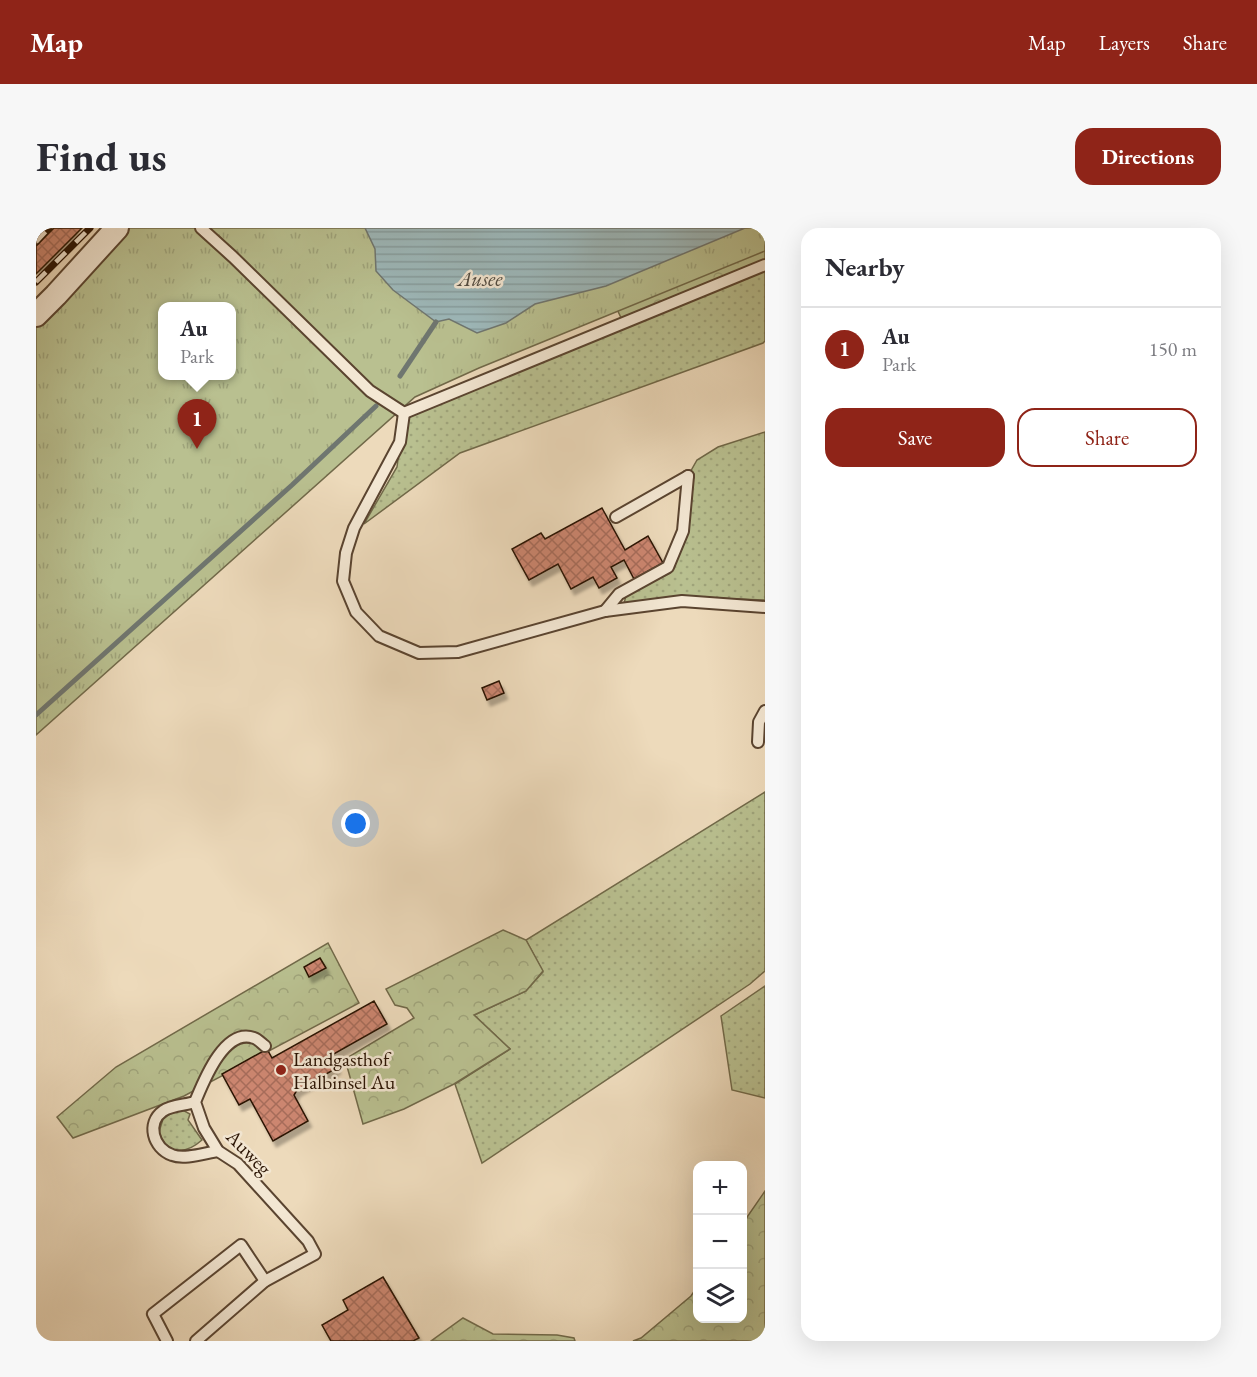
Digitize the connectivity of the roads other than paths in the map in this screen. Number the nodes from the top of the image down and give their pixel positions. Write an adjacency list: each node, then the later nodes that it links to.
1 (117, 228): 4 (street)
2 (201, 228): 5 (lane)
3 (765, 265): 5 (lane)
4 (36, 315)
5 (404, 413): 8 (lane)
6 (616, 517): 8 (lane)
7 (765, 608): 8 (lane)
8 (605, 611)
9 (765, 711): 10 (lane)
10 (758, 742)
11 (265, 1046): 12 (lane)
12 (195, 1102): 13 (lane, Auweg); 13 (lane)
13 (218, 1150): 14 (lane, Auweg)
14 (265, 1281): 15 (lane); 16 (lane)
15 (166, 1341)
16 (196, 1341)

